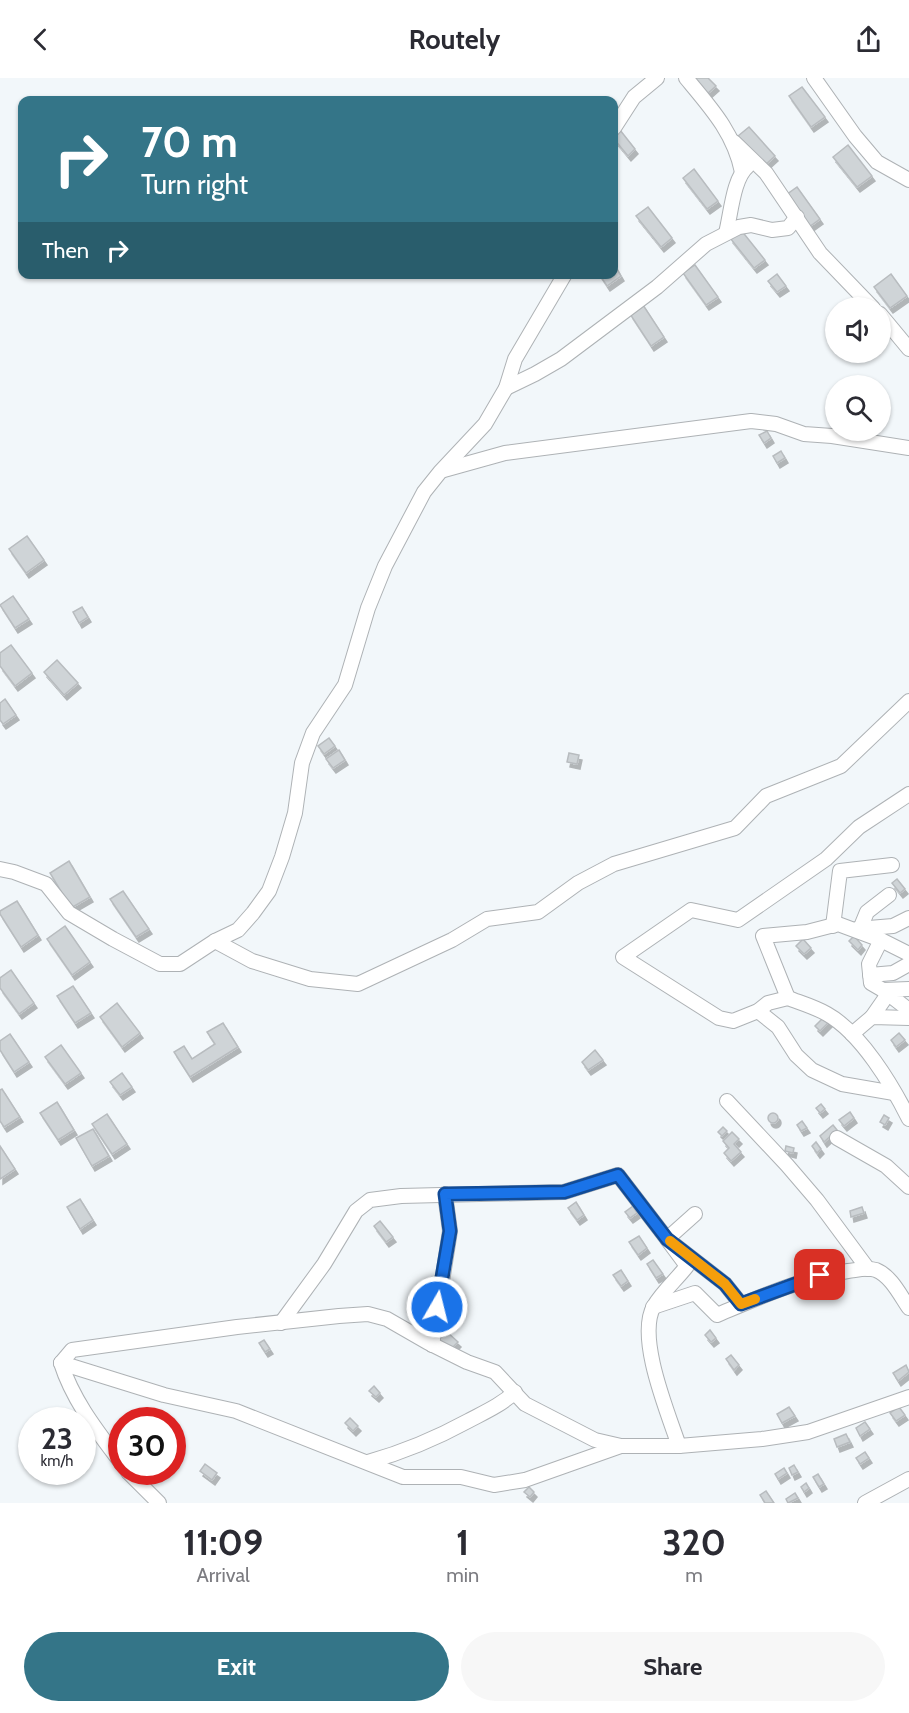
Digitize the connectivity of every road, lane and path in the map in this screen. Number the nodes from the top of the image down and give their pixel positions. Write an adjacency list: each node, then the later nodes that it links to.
1 (657, 78): 4 (street)
2 (686, 78): 5 (street)
3 (814, 78): 8 (street)
4 (618, 121)
5 (734, 142): 6 (street); 7 (street)
6 (756, 162): 7 (street); 9 (street)
7 (742, 172): 10 (street)
8 (909, 180)
9 (797, 217): 10 (street); 12 (street)
10 (726, 233): 15 (street)
11 (562, 279): 15 (street)
12 (862, 297)
13 (891, 327): 14 (street)
14 (909, 349)
15 (506, 388): 17 (street)
16 (909, 448): 17 (street)
17 (440, 472): 27 (street)
18 (909, 701): 27 (street)
19 (909, 794): 35 (street)
20 (892, 865): 24 (street)
21 (0, 869): 27 (street)
22 (888, 895): 25 (street)
23 (909, 918): 25 (street)
24 (833, 926): 25 (street); 33 (street)
25 (856, 929): 26 (street)
26 (881, 940): 28 (street); 30 (street)
27 (215, 941)
28 (909, 954)
29 (909, 964): 30 (street)
30 (870, 975): 32 (street)
31 (909, 989): 32 (street)
32 (885, 992): 34 (street); 36 (street)
33 (788, 998): 35 (street); 38 (street)
34 (909, 1010)
35 (758, 1011): 39 (street)
36 (872, 1017): 37 (street); 38 (street)
37 (909, 1018)
38 (852, 1034): 39 (street)
39 (894, 1093): 41 (street)
40 (727, 1101): 47 (street)
41 (908, 1115)
42 (837, 1138): 43 (street)
43 (909, 1187)
44 (445, 1194): 46 (street); 51 (street); 52 (street)
45 (695, 1214): 46 (street)
46 (667, 1239): 48 (street); 49 (street)
47 (868, 1269): 48 (street); 50 (street)
48 (741, 1304): 49 (street)
49 (653, 1307): 58 (street)
50 (909, 1308)
51 (281, 1323): 52 (street); 53 (street)
52 (432, 1345): 54 (street)
53 (61, 1363): 56 (street); 59 (street)
54 (515, 1392): 57 (street); 59 (street)
55 (909, 1397): 58 (street)
56 (108, 1446)
57 (621, 1446): 58 (street); 59 (street)
58 (679, 1446)
59 (368, 1462)
60 (909, 1479): 63 (street)
61 (141, 1485): 62 (street)
62 (159, 1503)
63 (866, 1503)

